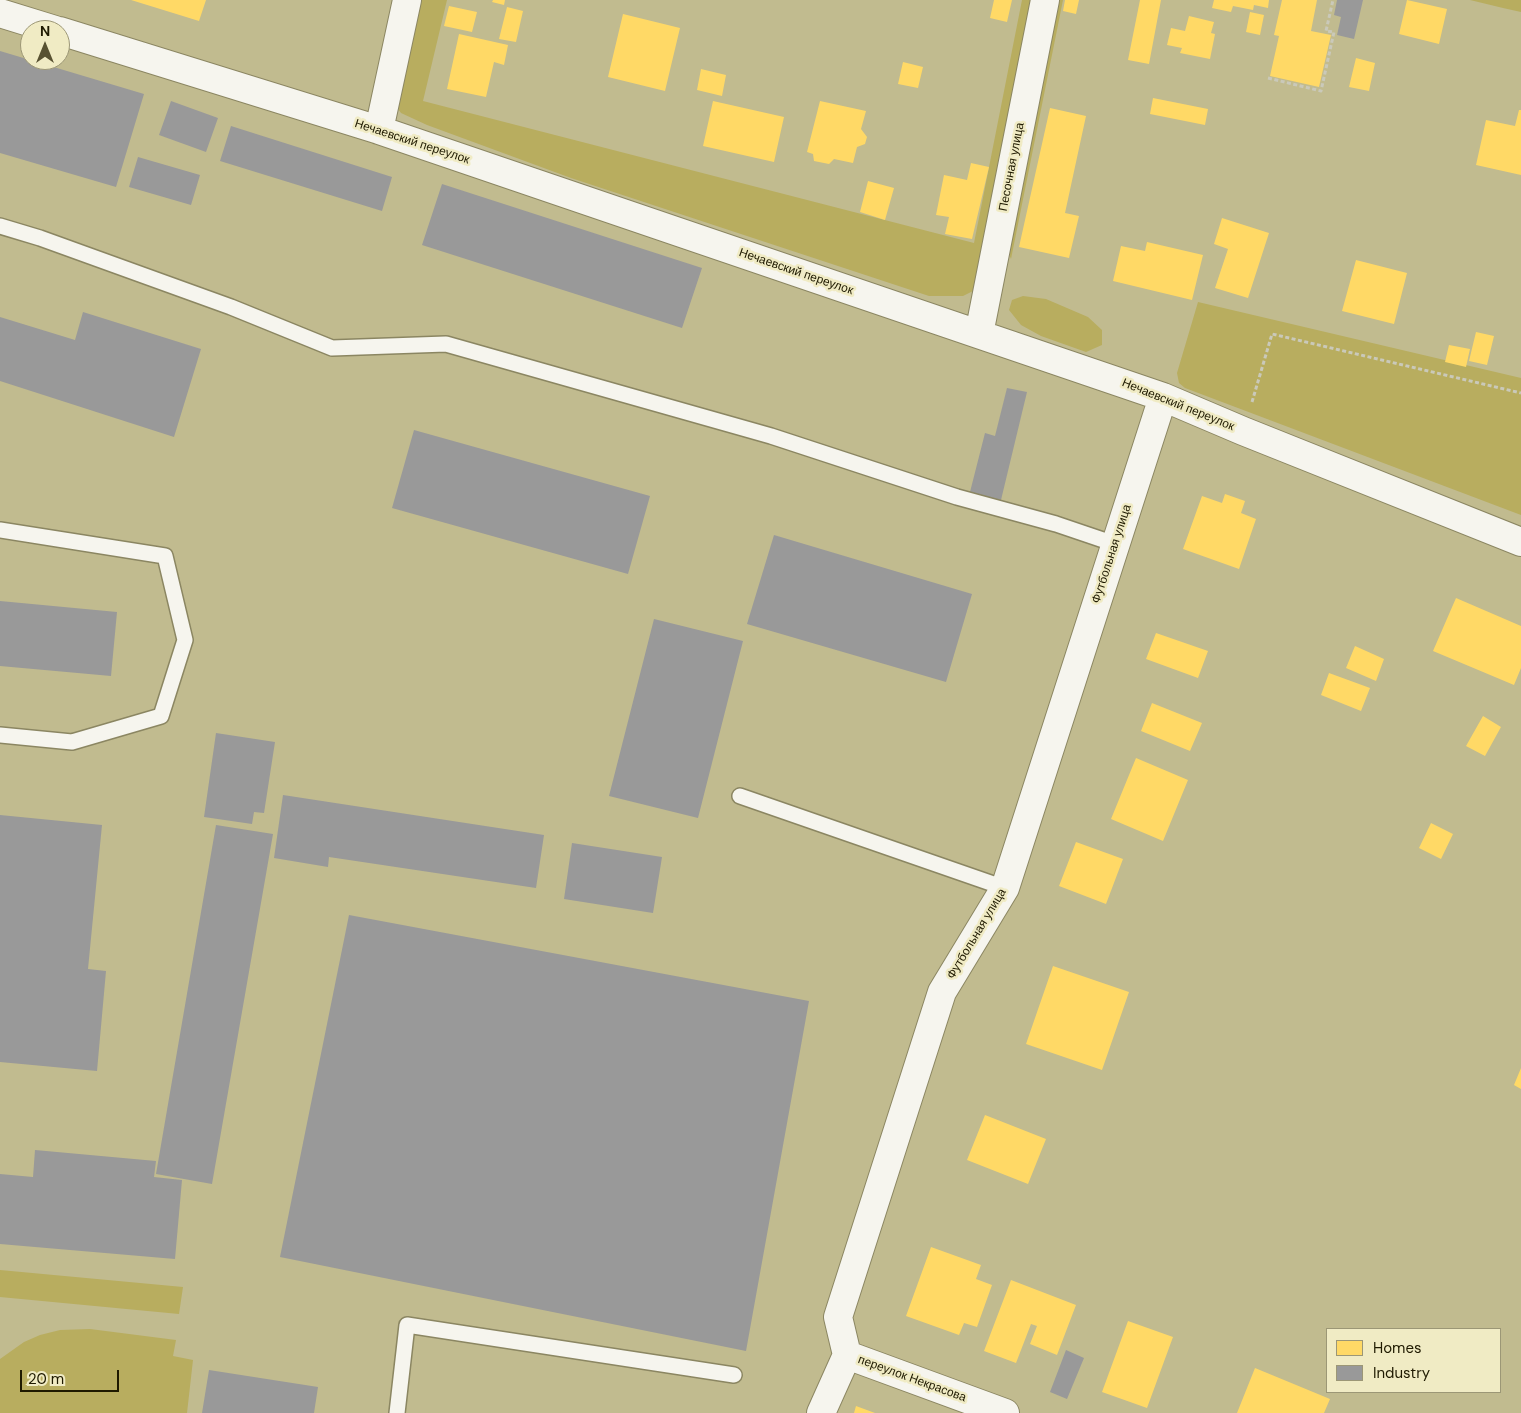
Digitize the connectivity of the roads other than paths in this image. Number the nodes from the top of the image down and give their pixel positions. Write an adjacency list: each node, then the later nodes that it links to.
1 (408, 0): 6 (street)
2 (1045, 0): 8 (street, Песочная улица)
3 (0, 13): 4 (street)
4 (23, 20)
5 (70, 35): 6 (street, Нечаевский переулок)
6 (379, 130): 8 (street, Нечаевский переулок)
7 (0, 226): 12 (lane)
8 (979, 334): 9 (street, Нечаевский переулок)
9 (1163, 397): 11 (street, Нечаевский переулок); 12 (street, Футбольная улица)
10 (0, 530): 13 (lane)
11 (1521, 542)
12 (1116, 544): 15 (street, Футбольная улица)
13 (0, 735)
14 (740, 796): 15 (lane)
15 (1005, 888): 16 (street, Футбольная улица)
16 (847, 1355): 19 (street); 20 (street, переулок Некрасова)
17 (734, 1375): 18 (lane)
18 (397, 1413)
19 (821, 1413)
20 (1005, 1413)

